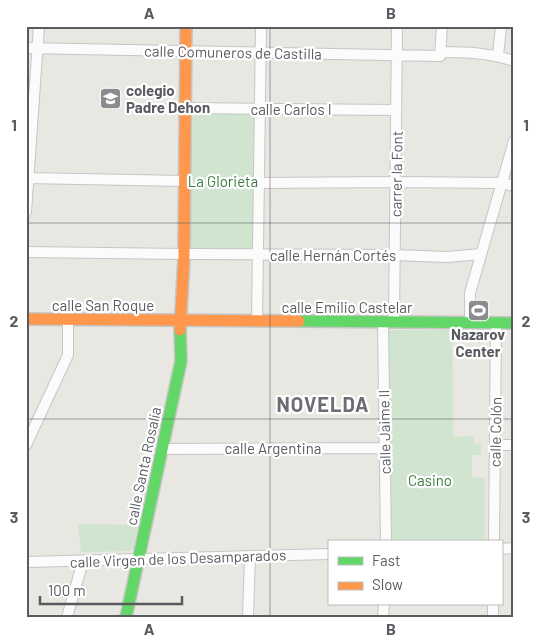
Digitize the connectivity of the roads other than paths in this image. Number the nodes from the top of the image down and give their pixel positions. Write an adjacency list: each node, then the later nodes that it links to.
1 (39, 26): 8 (street)
2 (186, 26): 9 (street)
3 (261, 26): 10 (street)
4 (397, 26): 12 (street, carrer la Font)
5 (442, 26): 11 (street)
6 (502, 26): 13 (street)
7 (26, 48): 8 (street, calle Comuneros de Castilla)
8 (37, 48): 9 (street, calle Comuneros de Castilla); 19 (street)
9 (186, 51): 10 (street, calle Comuneros de Castilla); 15 (street)
10 (260, 53): 12 (street, calle Comuneros de Castilla); 16 (street)
11 (441, 54): 12 (street, calle Comuneros de Castilla); 13 (street, calle Comuneros de Castilla)
12 (397, 55): 17 (street, carrer la Font)
13 (498, 56): 14 (street, calle Comuneros de Castilla)
14 (514, 61)
15 (186, 108): 16 (street, calle Carlos I); 20 (street)
16 (260, 108): 17 (street, calle Carlos I); 22 (street)
17 (396, 110): 21 (street, carrer la Font)
18 (514, 141): 23 (street)
19 (27, 178): 20 (street); 25 (street)
20 (185, 181): 27 (street)
21 (396, 182): 22 (street); 23 (street); 30 (street, carrer la Font)
22 (259, 183): 29 (street)
23 (502, 183): 24 (street); 28 (street)
24 (514, 186)
25 (26, 212)
26 (26, 252): 27 (street, calle Hernán Cortés)
27 (184, 254): 29 (street, calle Hernán Cortés); 33 (street, calle Santa Rosalía)
28 (481, 254): 30 (street, calle Hernán Cortés); 36 (street)
29 (258, 255): 30 (street, calle Hernán Cortés); 34 (street)
30 (394, 255): 35 (street, carrer la Font)
31 (26, 319): 32 (street, calle San Roque)
32 (68, 320): 33 (street, calle San Roque); 39 (street)
33 (180, 321): 34 (street, calle Emilio Castelar); 43 (street, calle Santa Rosalía)
34 (257, 322): 35 (street, calle Emilio Castelar)
35 (388, 322): 36 (street, calle Emilio Castelar); 42 (street, calle Jaime II)
36 (470, 322): 37 (street, calle Emilio Castelar)
37 (496, 323): 38 (street, calle Emilio Castelar); 40 (street, calle Colón)
38 (514, 323)
39 (26, 445)
40 (495, 445): 41 (street); 45 (street, calle Colón)
41 (514, 445)
42 (384, 448): 43 (street, calle Argentina); 44 (street, calle Jaime II)
43 (162, 449): 48 (street, calle Santa Rosalía)
44 (386, 540)
45 (494, 540)
46 (328, 554): 47 (street, calle Virgen de los Desamparados)
47 (250, 556): 48 (street, calle Virgen de los Desamparados); 53 (street)
48 (138, 559): 49 (street, calle Virgen de los Desamparados); 52 (street, calle Santa Rosalía)
49 (83, 561): 50 (street, calle Virgen de los Desamparados); 51 (street)
50 (28, 566)
51 (67, 617)
52 (126, 617)
53 (248, 617)

